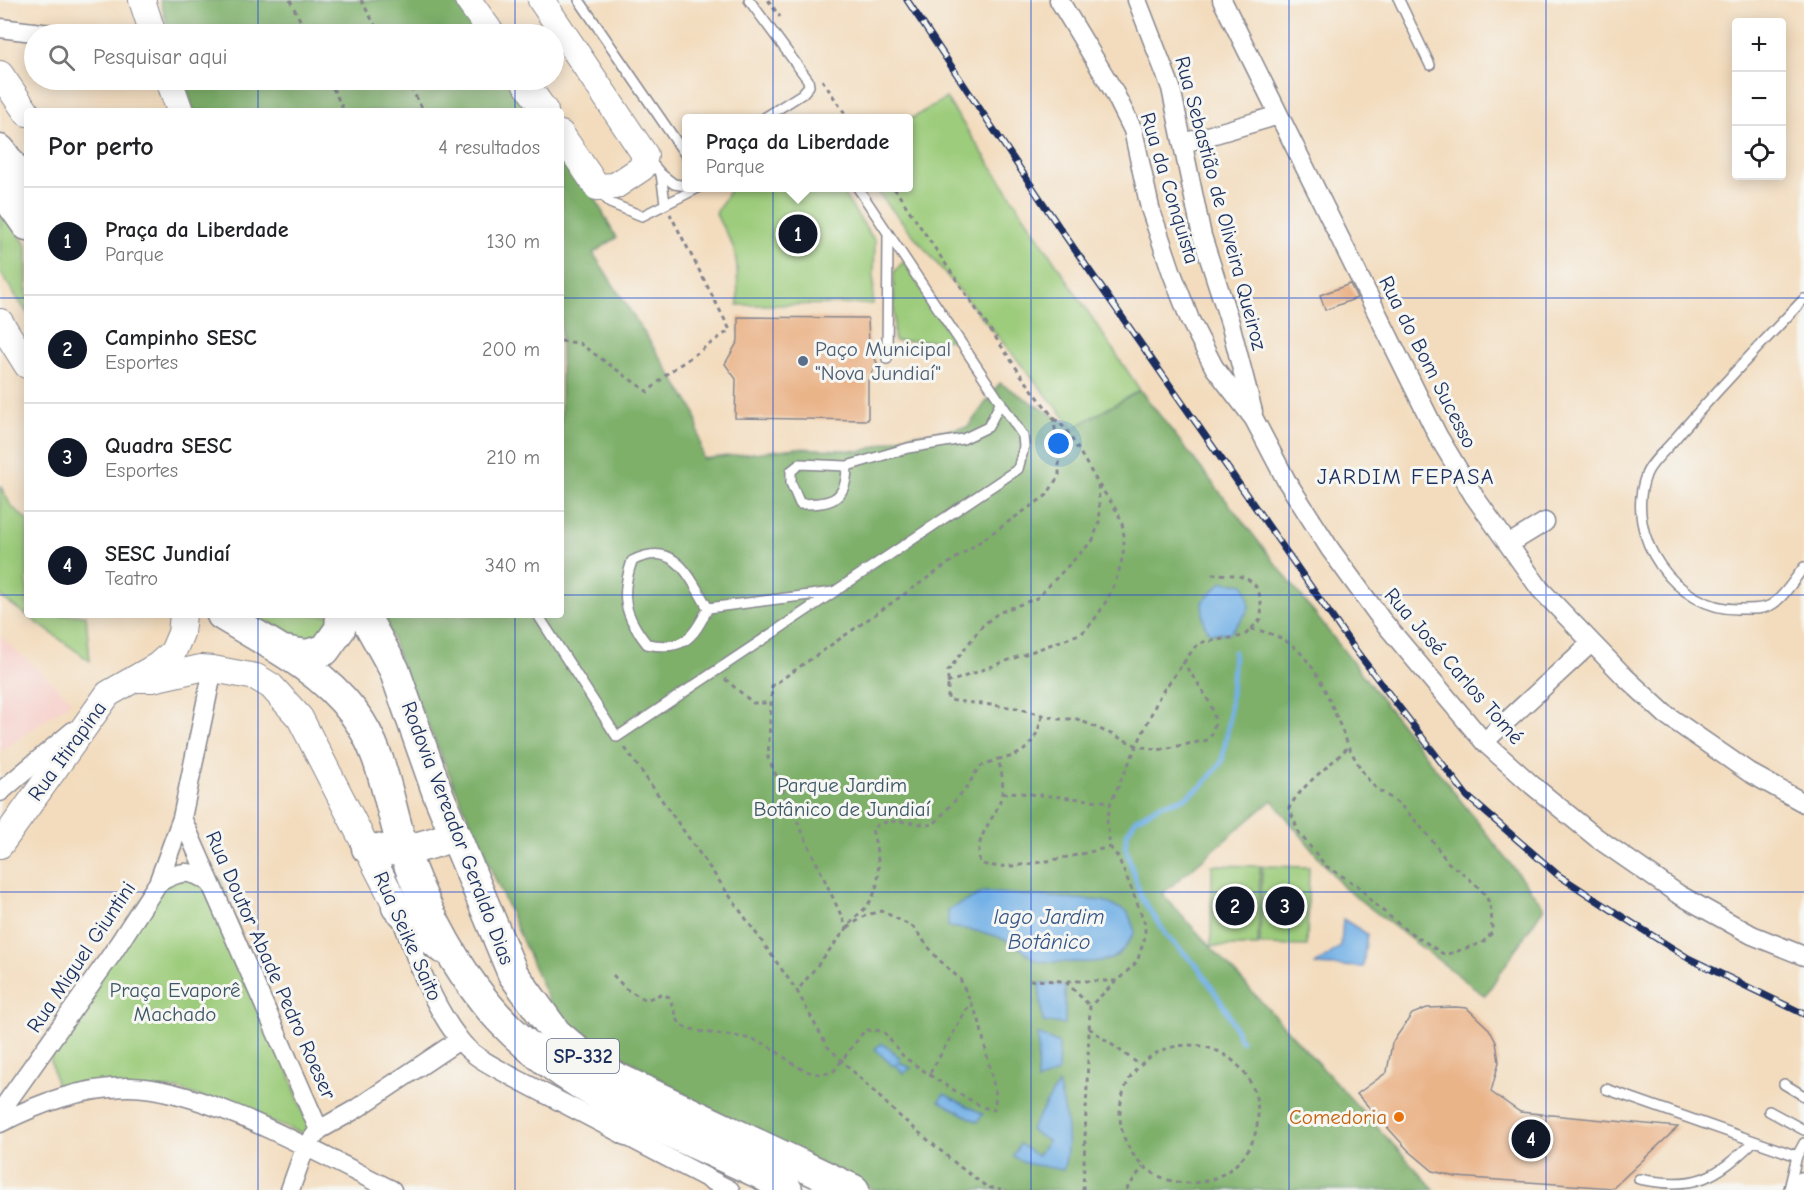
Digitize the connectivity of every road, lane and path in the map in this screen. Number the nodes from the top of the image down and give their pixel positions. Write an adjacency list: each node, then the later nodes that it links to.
1 (142, 0): 12 (main road)
2 (290, 0): 13 (path)
3 (361, 0): 14 (path)
4 (468, 0): 15 (main road)
5 (541, 0): 16 (main road)
6 (579, 0): 36 (lane)
7 (749, 0): 31 (lane)
8 (1059, 0): 55 (street, Rua da Conquista)
9 (1137, 0): 34 (street, Rua Sebastião de Oliveira Queiroz)
10 (1222, 0): 32 (street, Rua do Bom Sucesso)
11 (1399, 0): 20 (lane)
12 (150, 24)
13 (302, 24)
14 (374, 24)
15 (485, 24)
16 (557, 24)
17 (0, 28): 18 (street)
18 (24, 31)
19 (564, 34): 37 (main road)
20 (1430, 65)
21 (0, 74): 30 (main road)
22 (173, 90): 26 (main road)
23 (333, 90): 27 (path)
24 (412, 90): 28 (path)
25 (531, 90): 29 (main road)
26 (179, 108)
27 (342, 108)
28 (422, 108)
29 (543, 108)
30 (24, 109)
31 (770, 114)
32 (1279, 115): 34 (street); 59 (street, Rua do Bom Sucesso)
33 (564, 138): 41 (main road)
34 (1184, 143): 55 (street, Rua Sebastião de Oliveira Queiroz)
35 (0, 150): 38 (main road)
36 (682, 150)
37 (653, 165): 39 (lane); 41 (main road); 45 (lane)
38 (24, 183)
39 (682, 185)
40 (0, 187): 46 (main road)
41 (597, 187): 45 (lane)
42 (690, 192): 45 (lane)
43 (861, 192): 47 (lane)
44 (897, 192): 54 (path)
45 (664, 204): 50 (path)
46 (24, 221)
47 (888, 235): 51 (lane); 53 (lane)
48 (1804, 299): 60 (lane)
49 (0, 322): 52 (main road)
50 (564, 340)
51 (887, 359)
52 (24, 360)
53 (1002, 402): 56 (lane); 62 (lane)
54 (1053, 417): 57 (path); 78 (path)
55 (1254, 419): 82 (street, Rua José Carlos Tomé)
56 (847, 466): 56 (lane)
57 (1098, 483): 77 (path); 77 (path)
58 (1545, 522): 59 (street)
59 (1509, 544): 70 (street, Rua do Bom Sucesso)
60 (1804, 567)
61 (1209, 574): 69 (path)
62 (835, 592): 63 (lane); 75 (lane)
63 (708, 608): 63 (lane)
64 (183, 618): 72 (main road)
65 (227, 618): 71 (main road, Rodovia Vereador Geraldo Dias / SP-332)
66 (341, 618): 71 (main road)
67 (366, 618): 91 (main road, Rodovia Vereador Geraldo Dias / SP-332)
68 (540, 618): 81 (lane)
69 (1251, 629): 73 (path); 84 (path)
70 (1591, 643): 82 (street); 89 (street, Rua do Bom Sucesso)
71 (284, 651): 95 (main road, Rodovia Vereador Geraldo Dias / SP-332)
72 (173, 652): 74 (street); 76 (main road, Rua Itirapina)
73 (1183, 662): 83 (path); 83 (path)
74 (207, 669): 76 (main road, Rua Seike Saito); 90 (street, Rua Miguel Giuntini); 94 (main road, Rua Seike Saito)
75 (713, 673): 78 (path); 81 (lane)
76 (136, 679): 79 (main road, Rua Itirapina)
77 (947, 682): 80 (path)
78 (771, 704): 99 (path)
79 (90, 716): 86 (street); 92 (main road, Rua Itirapina)
80 (1042, 716): 83 (path); 85 (path)
81 (616, 737): 106 (path)
82 (1484, 742): 100 (street, Rua José Carlos Tomé)
83 (1138, 746): 88 (path)
84 (1348, 747): 84 (path)
85 (998, 759): 87 (path); 99 (path)
86 (0, 792)
87 (1002, 795): 88 (path); 93 (path)
88 (1111, 802): 93 (path)
89 (1804, 803)
90 (182, 818): 96 (street, Rua Miguel Giuntini); 97 (street, Rua Doutor Abade Pedro Roeser)
91 (455, 835): 95 (main road); 135 (main road, Rodovia Vereador Geraldo Dias / SP-332)
92 (0, 845)
93 (1110, 847): 105 (path)
94 (367, 848): 95 (main road); 98 (main road, Rua Seike Saito)
95 (404, 851): 101 (main road, Rodovia Vereador Geraldo Dias / SP-332)
96 (158, 883): 97 (street); 113 (street, Rua Miguel Giuntini)
97 (210, 883): 122 (street, Rua Doutor Abade Pedro Roeser)
98 (397, 907): 101 (main road); 110 (street, Rua Seike Saito)
99 (847, 928): 106 (path); 107 (path)
100 (1804, 956)
101 (454, 957): 134 (main road, Rodovia Vereador Geraldo Dias / SP-332)
102 (614, 975): 111 (path)
103 (1030, 980): 104 (path)
104 (1065, 981): 105 (path); 108 (path)
105 (1119, 981): 108 (path)
106 (797, 991): 111 (path)
107 (971, 1002): 114 (path); 114 (path)
108 (1090, 1006): 109 (path)
109 (1089, 1028): 112 (path); 137 (path)
110 (459, 1040): 122 (street); 133 (street, Rua Seike Saito)
111 (842, 1059): 114 (path); 136 (path)
112 (1140, 1065): 128 (path); 128 (path)
113 (32, 1070): 118 (street); 120 (street, Rua Miguel Giuntini)
114 (930, 1073)
115 (1784, 1084): 117 (lane)
116 (1606, 1089): 124 (lane)
117 (1804, 1096)
118 (41, 1104): 121 (street); 126 (street)
119 (1769, 1111): 123 (lane)
120 (0, 1112)
121 (0, 1123)
122 (319, 1130): 126 (street)
123 (1804, 1130)
124 (1754, 1141): 127 (lane); 129 (lane)
125 (1804, 1143): 127 (lane)
126 (305, 1148): 131 (street); 132 (street)
127 (1797, 1156): 139 (lane)
128 (1143, 1167): 138 (path)
129 (1639, 1179)
130 (1804, 1187): 140 (main road)
131 (290, 1190)
132 (393, 1190)
133 (730, 1190)
134 (787, 1190)
135 (854, 1190)
136 (1001, 1190)
137 (1083, 1190)
138 (1126, 1190)
139 (1789, 1190)
140 (1800, 1190)

